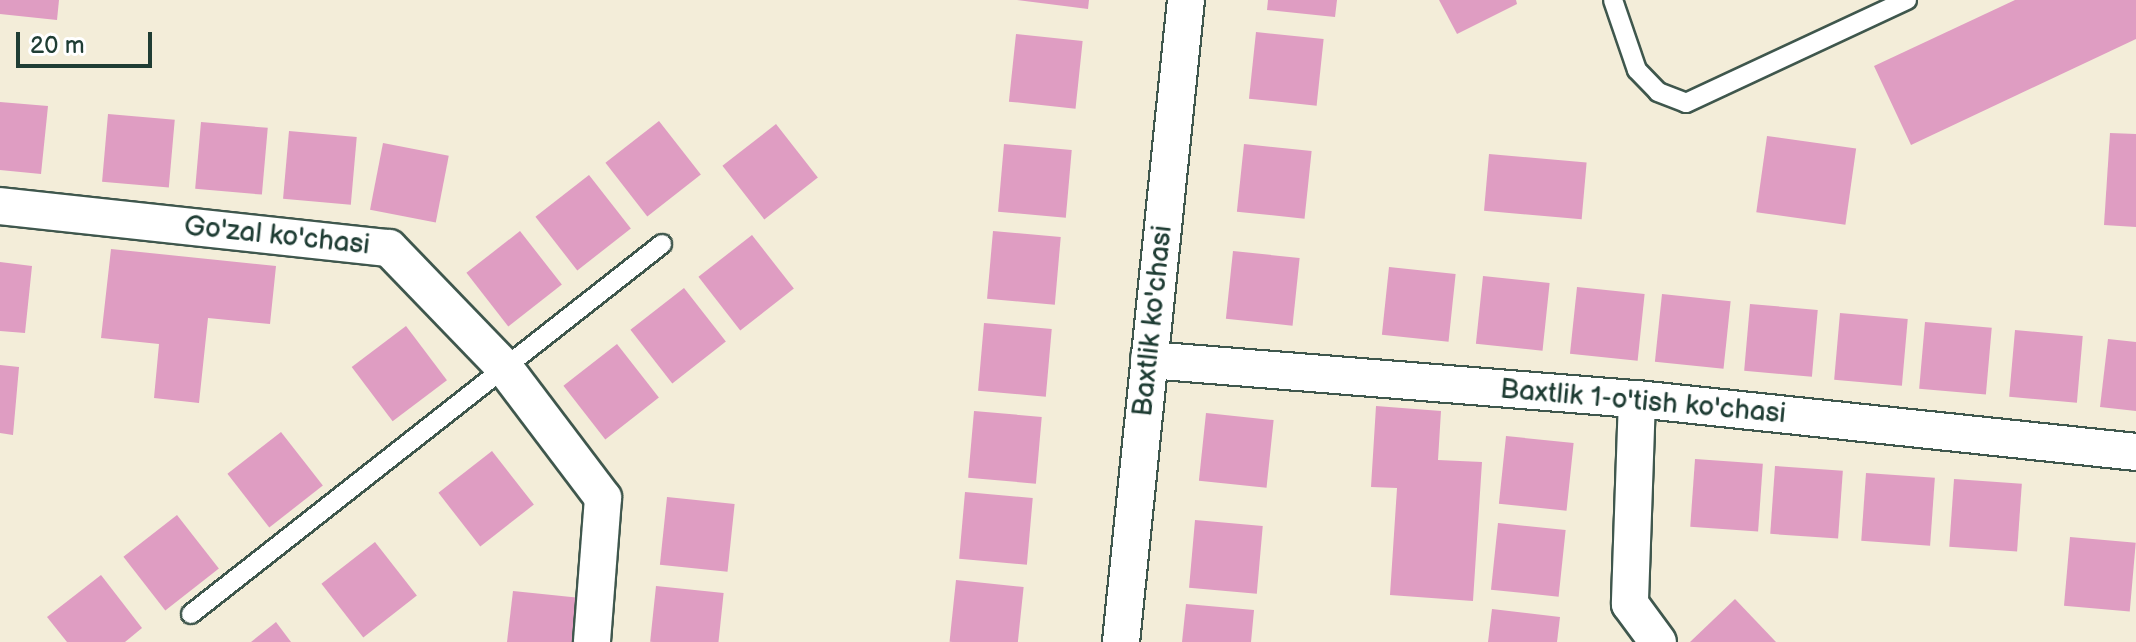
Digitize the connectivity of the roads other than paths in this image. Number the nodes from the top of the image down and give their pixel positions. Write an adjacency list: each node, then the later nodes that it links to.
1 (1186, 0): 6 (street, Baxtlik ko'chasi)
2 (1613, 0): 3 (lane)
3 (1907, 0)
4 (0, 206): 7 (street, Go'zal ko'chasi)
5 (662, 244): 7 (lane)
6 (1149, 360): 8 (street, Baxtlik 1-o'tish ko'chasi); 12 (street, Baxtlik ko'chasi)
7 (504, 367): 10 (lane); 11 (street, Go'zal ko'chasi)
8 (1637, 399): 9 (street, Baxtlik 1-o'tish ko'chasi); 13 (street)
9 (2136, 452)
10 (191, 614)
11 (592, 642)
12 (1121, 642)
13 (1658, 642)

